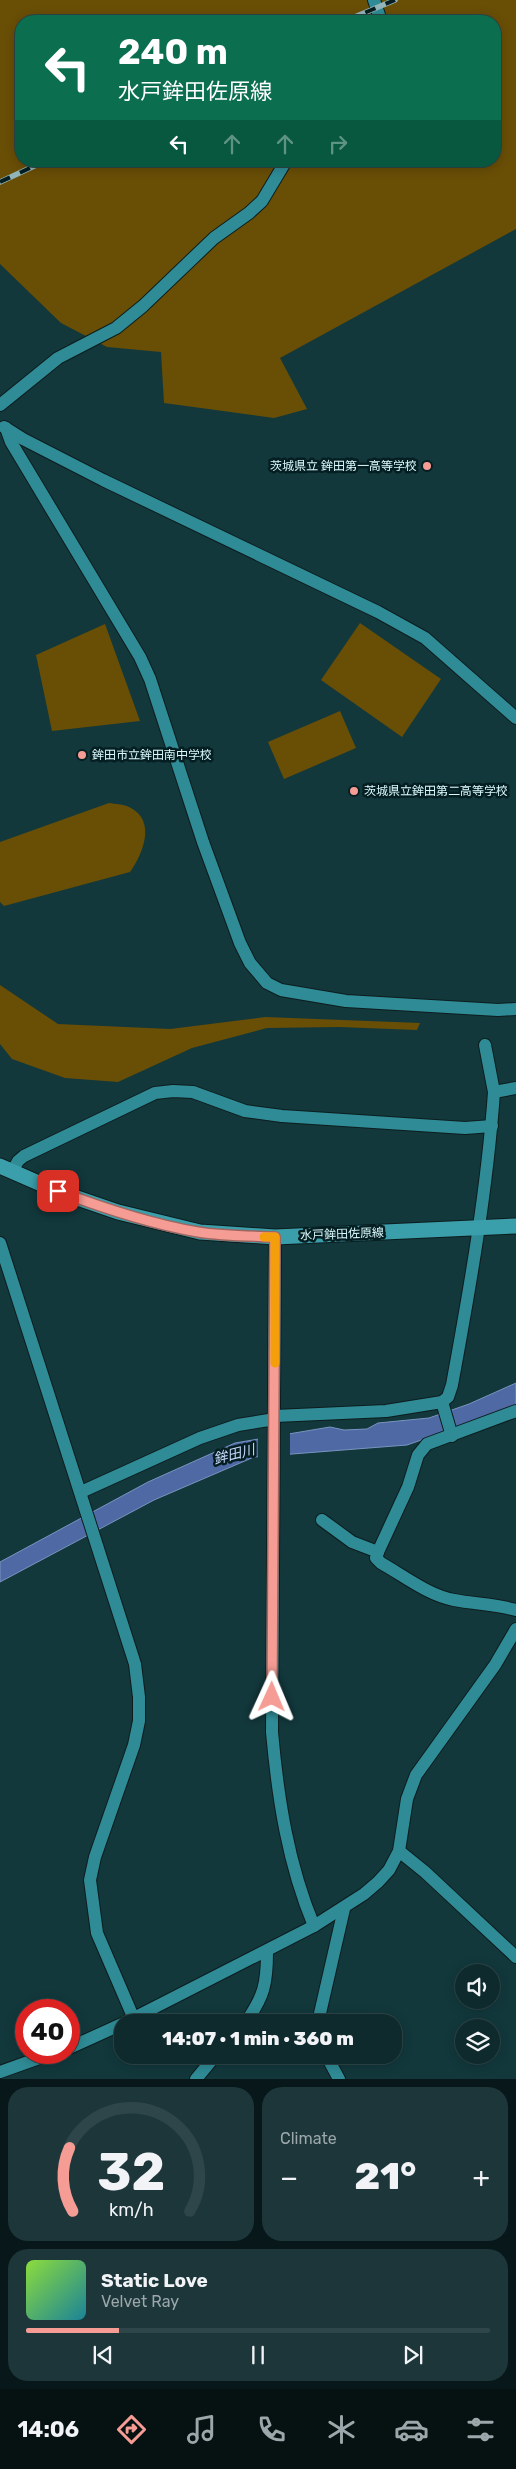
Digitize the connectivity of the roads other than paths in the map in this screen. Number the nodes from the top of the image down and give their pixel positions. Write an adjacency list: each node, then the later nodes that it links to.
1 (374, 0): 2 (street)
2 (379, 15)
3 (282, 167): 4 (street)
4 (0, 405)
5 (3, 425): 6 (street); 7 (street)
6 (516, 718)
7 (516, 1009)
8 (486, 1045): 10 (street)
9 (516, 1088): 10 (street)
10 (494, 1092): 11 (street)
11 (492, 1126): 12 (street); 14 (street)
12 (6, 1169): 15 (main road, 水戸鉾田佐原線)
13 (516, 1226): 14 (main road, 水戸鉾田佐原線)
14 (481, 1228): 15 (main road, 水戸鉾田佐原線); 17 (street)
15 (275, 1237): 19 (street)
16 (0, 1243): 21 (street)
17 (443, 1403): 19 (street); 20 (street)
18 (516, 1411): 20 (street)
19 (275, 1420): 21 (street); 28 (street)
20 (452, 1434): 23 (street)
21 (82, 1495): 31 (street)
22 (322, 1520): 23 (street)
23 (378, 1552): 24 (street)
24 (516, 1610)
25 (516, 1629): 26 (street)
26 (399, 1851): 27 (street); 30 (street)
27 (344, 1908): 28 (street); 34 (street)
28 (314, 1926): 29 (street)
29 (267, 1952): 32 (street); 33 (street)
30 (516, 1957)
31 (124, 2014)
32 (143, 2014)
33 (252, 2014)
34 (320, 2014)
35 (114, 2028): 36 (street)
36 (80, 2043)
37 (22, 2064): 40 (street)
38 (208, 2064): 41 (street)
39 (331, 2064): 42 (street)
40 (0, 2072)
41 (196, 2079)
42 (339, 2079)

